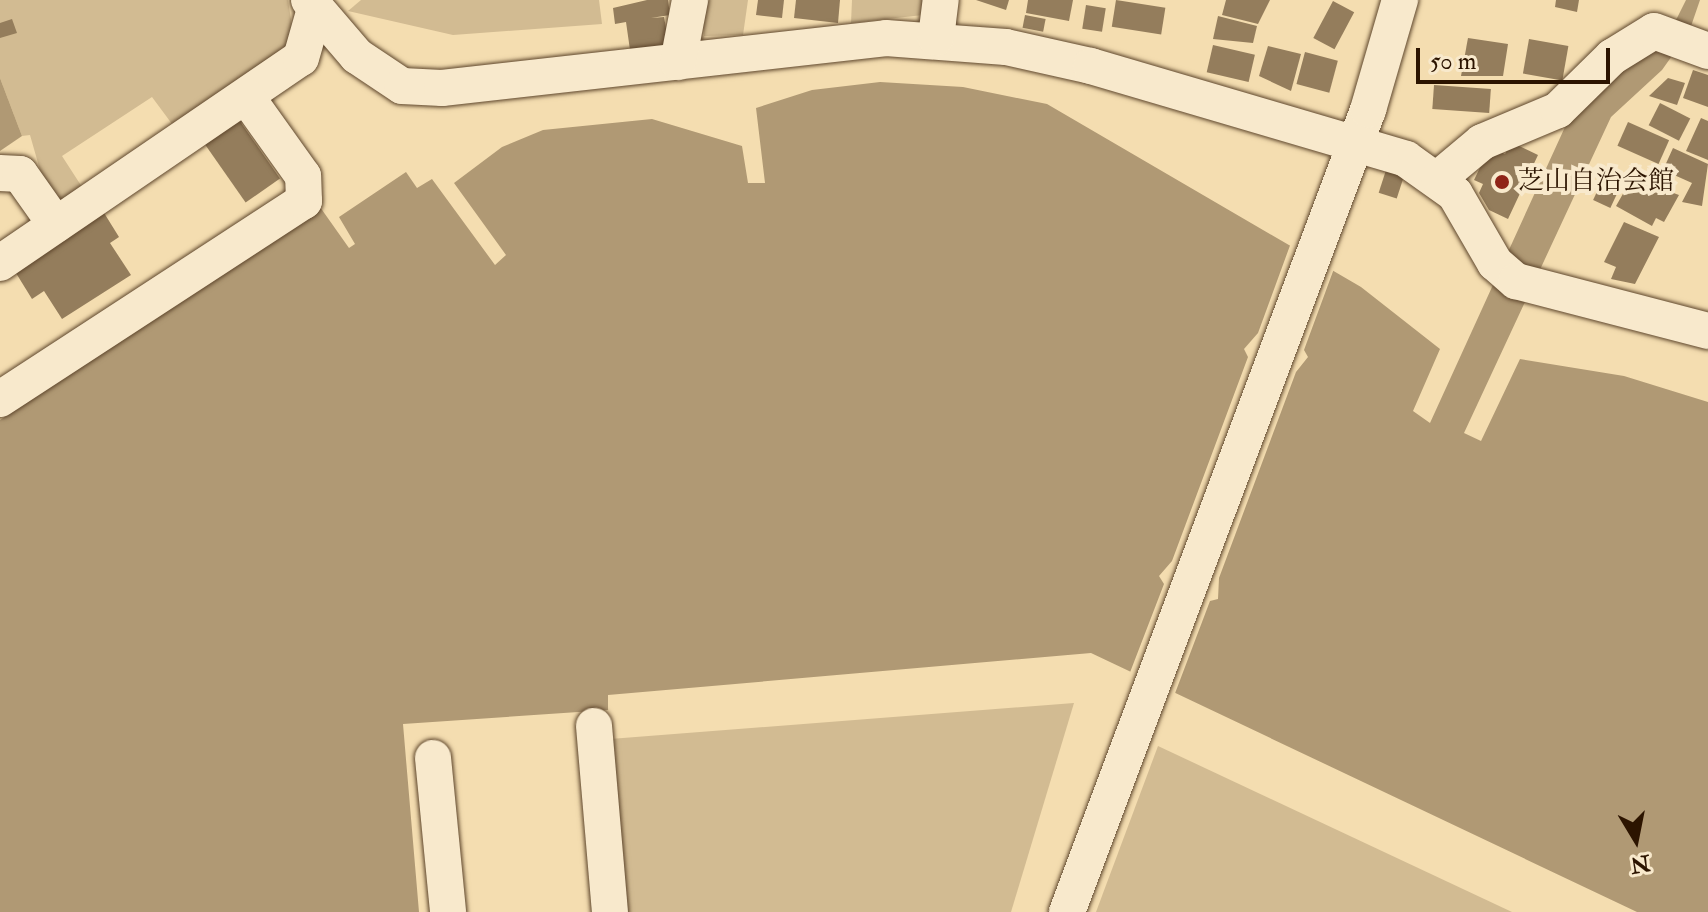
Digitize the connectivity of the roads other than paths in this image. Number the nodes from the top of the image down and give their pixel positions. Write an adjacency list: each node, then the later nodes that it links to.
1 (690, 0): 9 (street)
2 (941, 0): 5 (street)
3 (1400, 0): 11 (street)
4 (312, 4): 7 (street); 8 (street)
5 (936, 38): 9 (street); 11 (street)
6 (1687, 43): 13 (street)
7 (357, 56): 8 (street); 9 (street)
8 (301, 58): 10 (street)
9 (678, 62)
10 (246, 96): 14 (street); 17 (street)
11 (1354, 142): 13 (street); 22 (street)
12 (0, 173): 14 (street)
13 (1439, 178): 16 (street)
14 (56, 225): 15 (street)
15 (0, 263)
16 (1708, 331)
17 (0, 399)
18 (594, 726): 21 (street)
19 (433, 758): 20 (street)
20 (448, 912)
21 (610, 912)
22 (1067, 912)

